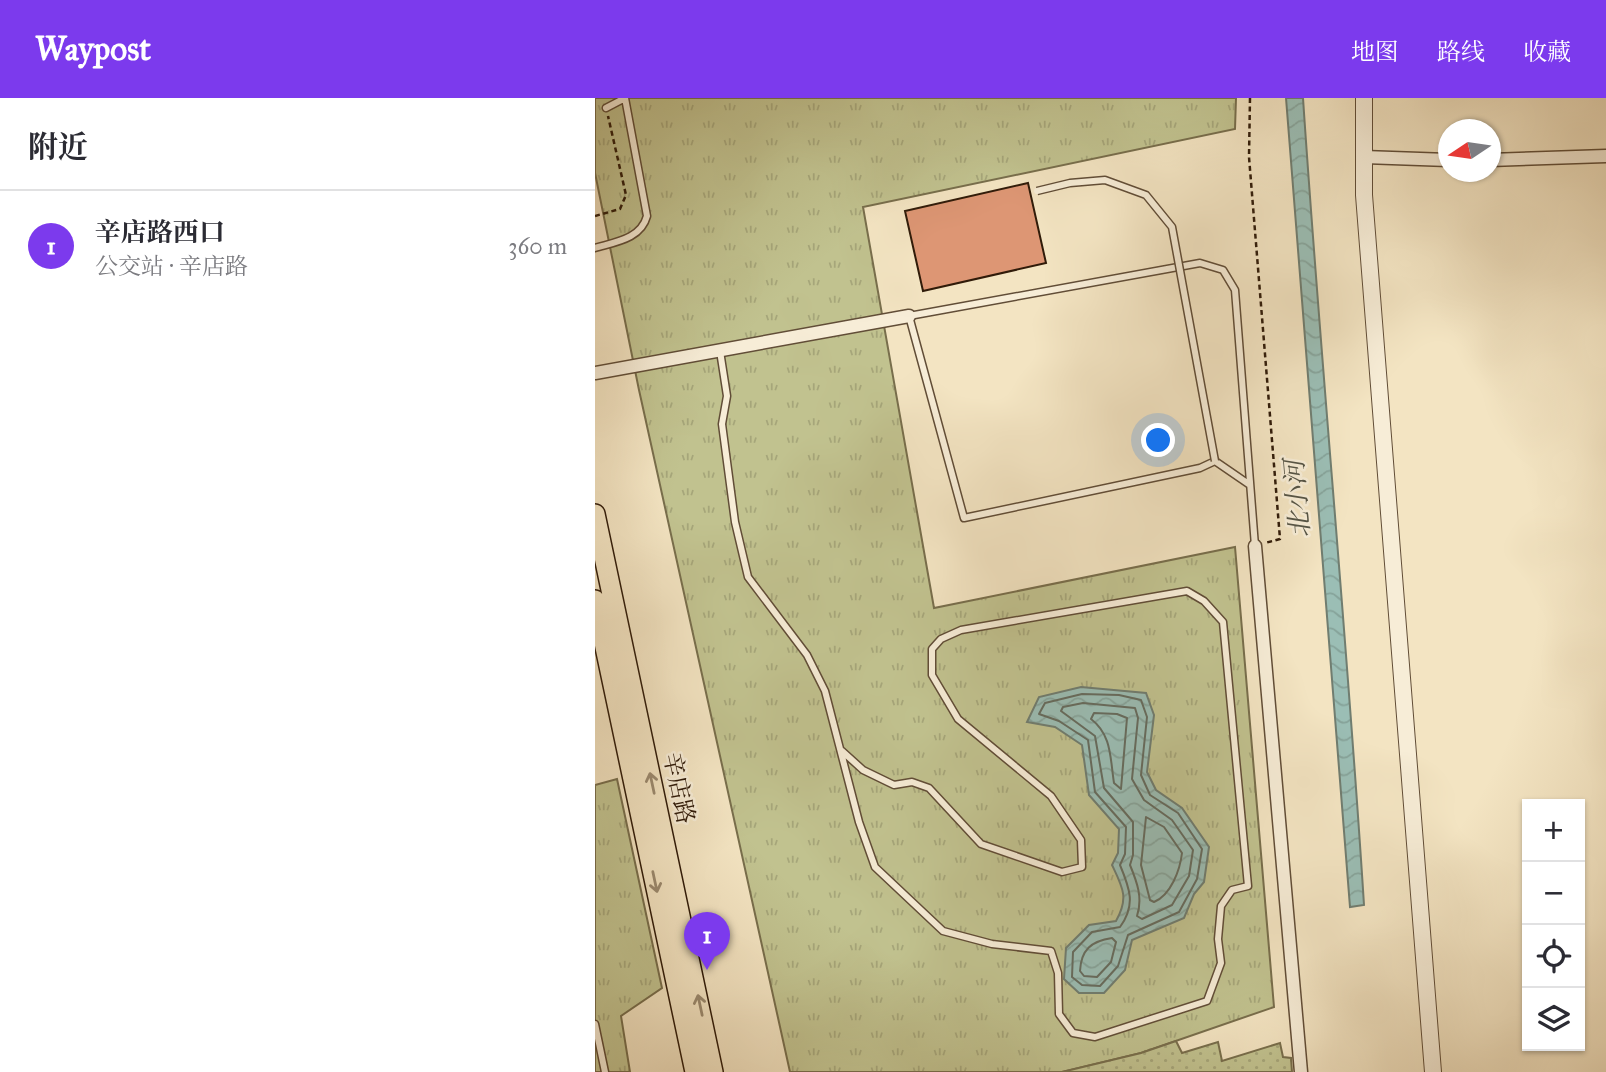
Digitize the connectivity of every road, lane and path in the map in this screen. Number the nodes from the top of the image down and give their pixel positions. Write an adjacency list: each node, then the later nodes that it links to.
1 (1250, 98): 17 (path)
2 (1364, 98): 5 (street)
3 (606, 108): 9 (path); 10 (lane)
4 (1606, 156): 7 (street)
5 (1364, 157): 6 (street); 25 (street)
6 (1438, 160)
7 (1501, 160)
8 (1037, 191): 14 (lane, bridge)
9 (595, 216)
10 (595, 248)
11 (909, 316): 12 (street); 14 (lane); 15 (lane)
12 (720, 350): 13 (street); 19 (lane)
13 (595, 373)
14 (1215, 461): 15 (lane)
15 (1250, 485): 17 (lane)
16 (595, 514): 23 (main road, 辛店路, one-way to 16)
17 (1255, 546): 24 (street)
18 (595, 600): 22 (main road, 辛店路, one-way to 22)
19 (842, 751): 19 (lane)
20 (595, 1024): 21 (lane)
21 (605, 1072)
22 (695, 1072)
23 (713, 1072)
24 (1301, 1072)
25 (1433, 1072)

